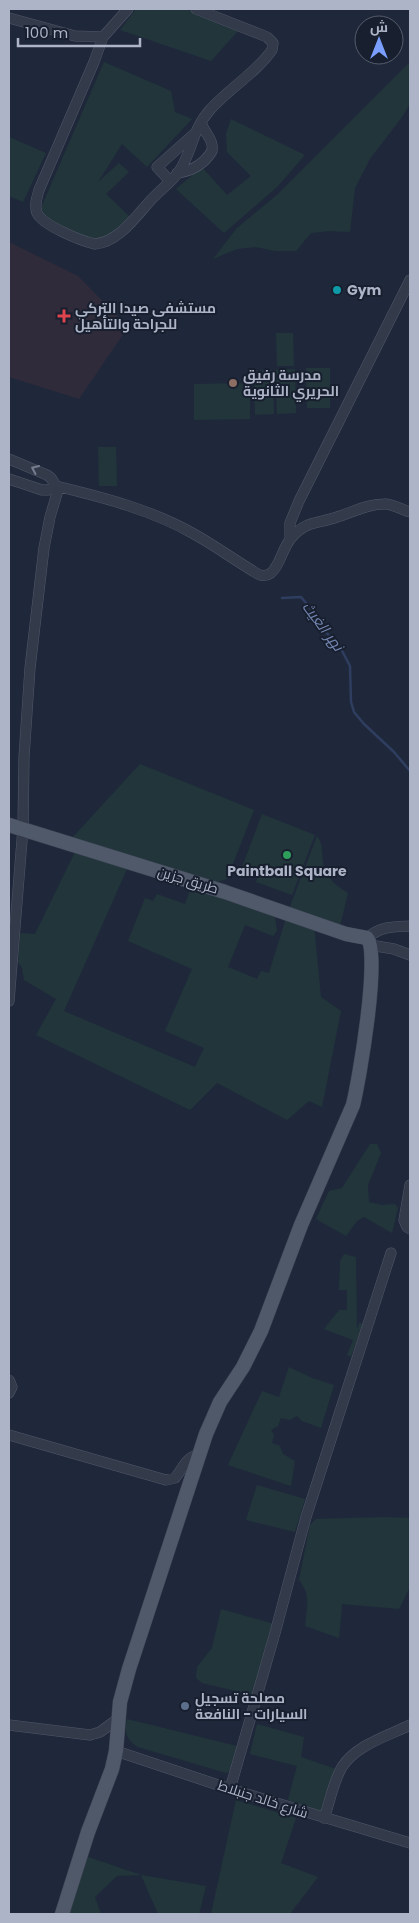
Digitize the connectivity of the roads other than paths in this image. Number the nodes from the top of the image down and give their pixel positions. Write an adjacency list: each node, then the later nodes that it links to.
1 (128, 9): 4 (street)
2 (196, 9): 5 (street)
3 (9, 18): 4 (street)
4 (103, 37): 7 (street)
5 (201, 122): 6 (street); 7 (street)
6 (194, 133): 7 (street); 7 (street)
7 (174, 177)
8 (410, 280): 13 (street)
9 (9, 460): 11 (street, one-way to 9)
10 (9, 479): 11 (street)
11 (58, 486): 13 (street); 15 (street)
12 (410, 512): 13 (street)
13 (290, 539)
14 (9, 825): 15 (main road, طريق جزين)
15 (23, 828): 17 (main road, طريق جزين); 19 (street)
16 (410, 926): 17 (street)
17 (368, 942): 18 (street); 26 (main road)
18 (410, 955)
19 (9, 1001)
20 (410, 1185): 21 (street)
21 (410, 1229)
22 (391, 1253): 31 (street)
23 (9, 1380): 24 (street)
24 (9, 1393)
25 (9, 1435): 26 (street)
26 (198, 1456): 27 (main road)
27 (118, 1718): 28 (street); 30 (main road)
28 (9, 1725)
29 (410, 1725): 32 (street)
30 (116, 1751): 31 (street, شارع خالد جنبلاط); 34 (main road)
31 (230, 1789): 32 (street, شارع خالد جنبلاط)
32 (324, 1818): 33 (street, شارع خالد جنبلاط)
33 (410, 1843)
34 (62, 1914)

